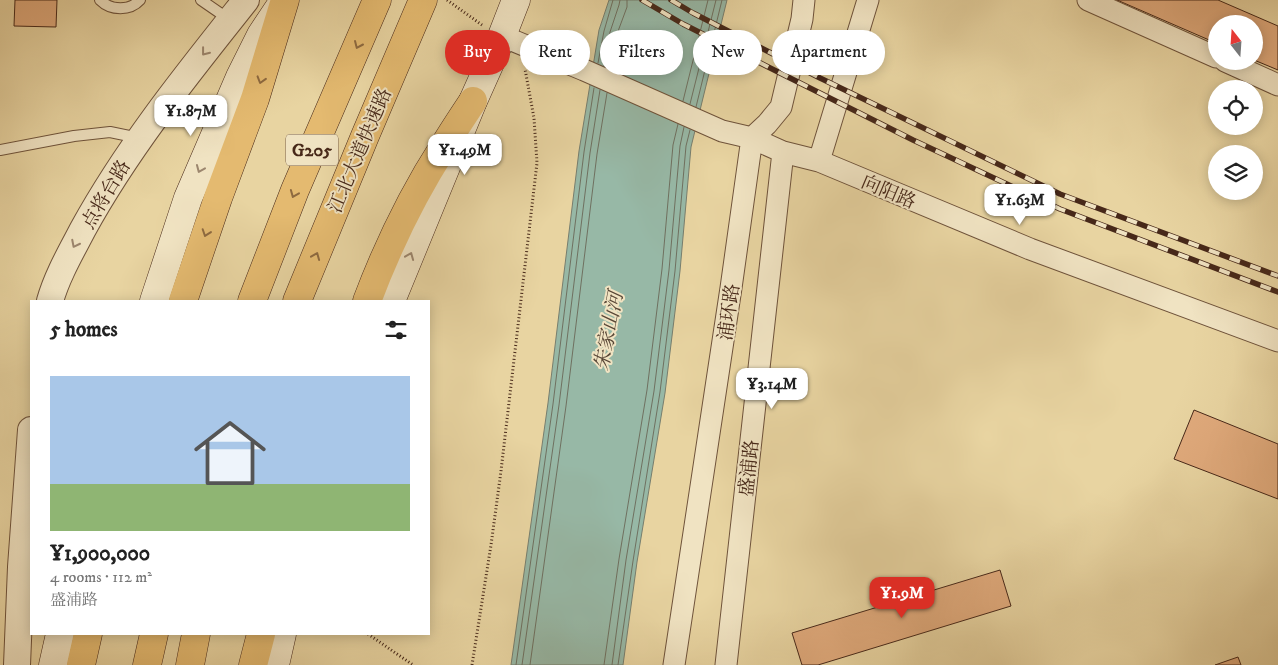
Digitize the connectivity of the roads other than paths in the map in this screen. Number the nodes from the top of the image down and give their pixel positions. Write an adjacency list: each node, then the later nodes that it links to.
1 (100, 0): 2 (lane)
2 (140, 0)
3 (200, 0): 12 (lane)
4 (246, 0): 12 (street, 点将台路)
5 (285, 0): 24 (main road, one-way to 24); 25 (highway, one-way to 25)
6 (377, 0): 26 (highway, G205, one-way to 26)
7 (423, 0): 27 (highway, 江北大道快速路 / G205, one-way to 7)
8 (516, 0): 13 (main road)
9 (804, 0): 19 (street)
10 (868, 0): 22 (street)
11 (1088, 0): 14 (street)
12 (230, 20): 18 (street, 点将台路, one-way to 18)
13 (512, 40): 17 (main road); 19 (street, 向阳路)
14 (1208, 54)
15 (1245, 70): 16 (street)
16 (1278, 85)
17 (473, 101): 28 (highway); 29 (main road, one-way to 17)
18 (140, 138): 20 (lane); 23 (street, 点将台路, one-way to 23)
19 (752, 138): 21 (street, 向阳路); 45 (street, 浦环路)
20 (0, 150)
21 (783, 152): 22 (street, 向阳路); 46 (street, 盛浦路)
22 (819, 161): 30 (street, 向阳路)
23 (50, 300)
24 (154, 300)
25 (184, 300)
26 (252, 300)
27 (298, 300)
28 (367, 300)
29 (391, 300)
30 (1278, 341)
31 (30, 444): 38 (street)
32 (60, 635): 39 (main road)
33 (88, 635): 40 (highway)
34 (154, 635): 41 (highway)
35 (196, 635): 42 (highway)
36 (261, 635): 43 (highway)
37 (282, 635): 44 (main road)
38 (17, 665)
39 (53, 665)
40 (81, 665)
41 (147, 665)
42 (190, 665)
43 (253, 665)
44 (275, 665)
45 (674, 665)
46 (726, 665)

